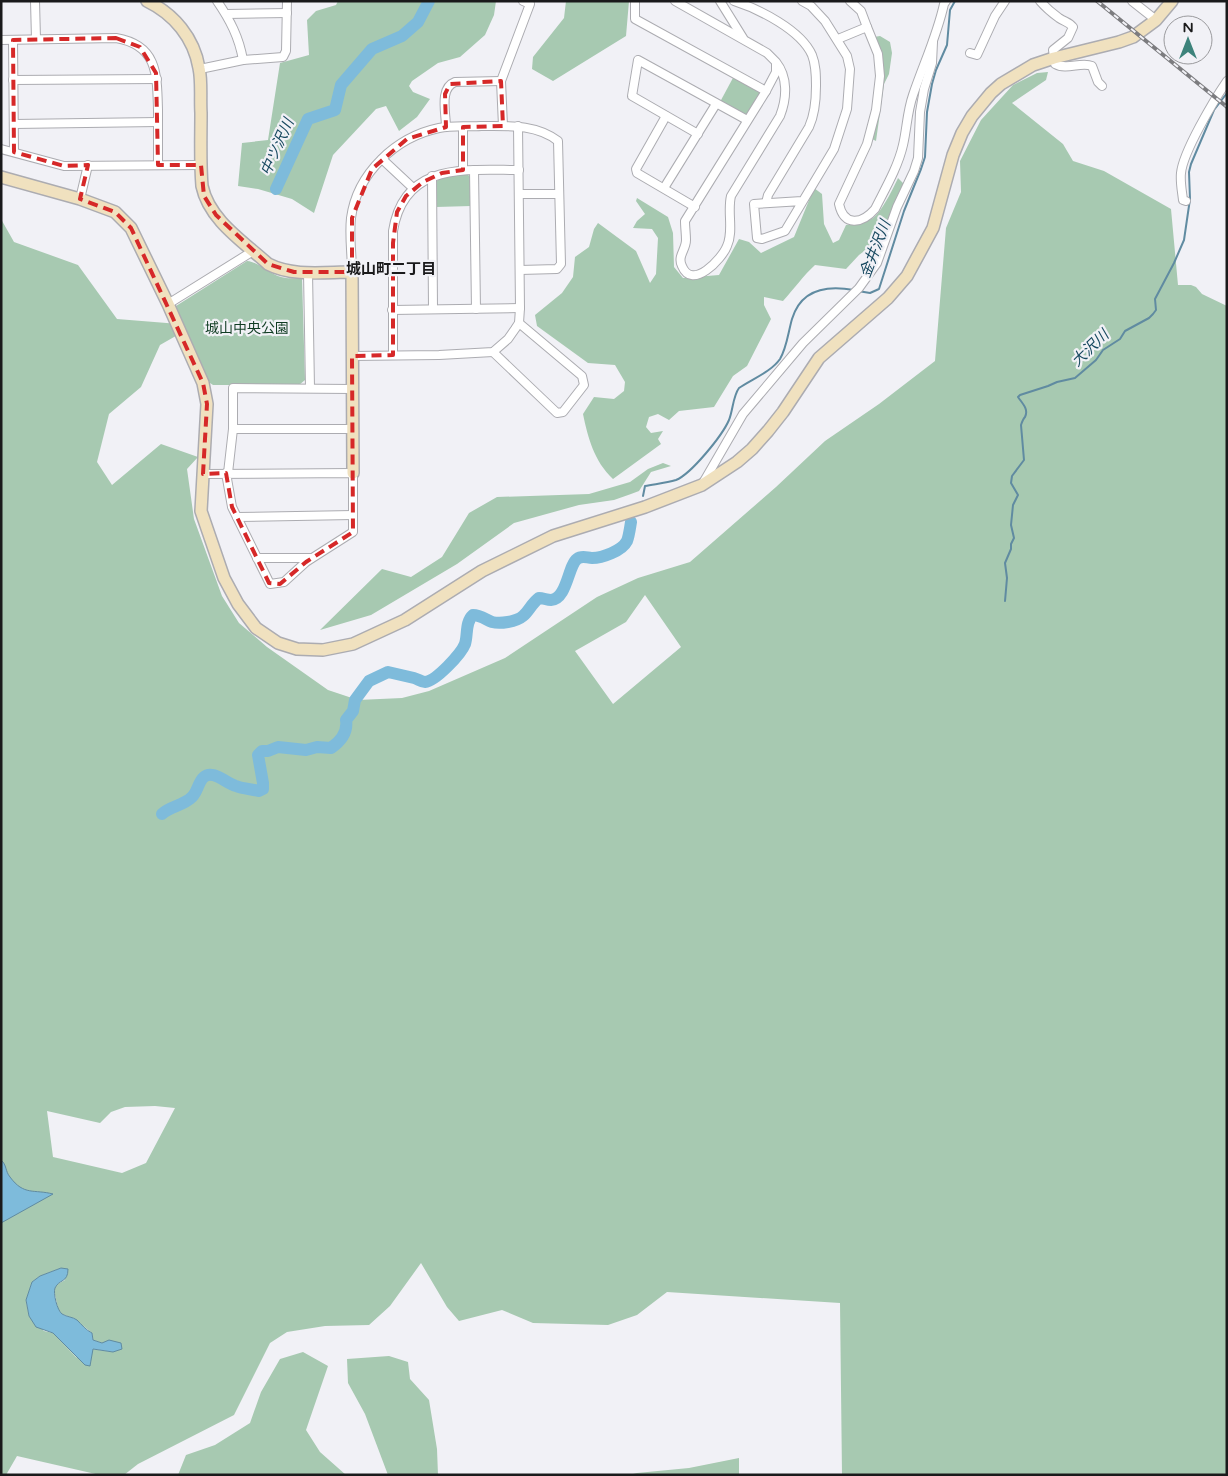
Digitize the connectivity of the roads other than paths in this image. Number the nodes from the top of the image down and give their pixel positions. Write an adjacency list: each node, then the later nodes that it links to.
1 (35, 1): 21 (street)
2 (147, 1): 31 (street)
3 (217, 1): 17 (street)
4 (287, 1): 18 (street)
5 (523, 1): 34 (street)
6 (635, 1): 37 (street)
7 (675, 1): 25 (street)
8 (720, 1): 25 (street)
9 (734, 1): 66 (street)
10 (802, 1): 22 (street)
11 (850, 1): 20 (street)
12 (1006, 1): 27 (street)
13 (1040, 1): 28 (street)
14 (1132, 1): 19 (street)
15 (1172, 1): 19 (street)
16 (944, 2): 26 (street)
17 (227, 14): 18 (street); 29 (street)
18 (287, 14): 29 (street)
19 (1156, 20): 28 (street)
20 (867, 27): 22 (street); 26 (street)
21 (36, 39): 24 (street); 32 (street)
22 (838, 39): 64 (street)
23 (1, 40): 24 (street)
24 (13, 40): 33 (street)
25 (744, 40): 30 (street)
26 (933, 42): 88 (street)
27 (970, 53)
28 (1054, 58): 36 (street); 88 (street)
29 (243, 60): 31 (street)
30 (776, 62): 37 (street); 67 (street)
31 (200, 68): 53 (street)
32 (157, 79): 33 (street); 41 (street)
33 (13, 80): 42 (street)
34 (501, 82): 43 (street); 45 (street)
35 (1227, 82): 65 (street)
36 (1102, 86)
37 (766, 91): 40 (street)
38 (716, 104): 39 (street); 40 (street); 47 (street)
39 (666, 116): 47 (street); 60 (street)
40 (747, 120): 67 (street)
41 (158, 122): 42 (street); 52 (street)
42 (14, 124): 49 (street)
43 (503, 126): 44 (street); 46 (street)
44 (518, 126): 56 (street); 62 (street)
45 (446, 127): 46 (street); 50 (street)
46 (463, 127): 54 (street)
47 (698, 134): 60 (street)
48 (1, 149): 49 (street)
49 (14, 152): 51 (street)
50 (382, 159): 59 (street); 71 (street)
51 (88, 165): 52 (street); 63 (street)
52 (158, 165): 53 (street)
53 (201, 165): 68 (street)
54 (463, 170): 55 (street); 57 (street)
55 (474, 170): 56 (street); 75 (street)
56 (519, 170): 61 (street)
57 (432, 176): 59 (street); 74 (street)
58 (1, 178): 63 (street)
59 (413, 188): 76 (street)
60 (664, 188): 67 (street)
61 (519, 194): 62 (street); 69 (street)
62 (560, 194): 69 (street)
63 (80, 200): 72 (street)
64 (802, 201): 66 (street); 66 (street)
65 (1186, 201)
66 (766, 203)
67 (695, 207)
68 (253, 251): 70 (street); 72 (street)
69 (520, 270): 73 (street)
70 (308, 272): 71 (street); 81 (street)
71 (352, 272): 80 (street)
72 (168, 304): 87 (street)
73 (520, 308): 75 (street); 77 (street)
74 (433, 309): 75 (street); 76 (street)
75 (476, 309)
76 (392, 310): 79 (street)
77 (519, 323): 78 (street); 78 (street)
78 (493, 352): 79 (street)
79 (392, 355): 80 (street)
80 (352, 356): 82 (street)
81 (310, 388): 82 (street); 83 (street)
82 (352, 388): 84 (street)
83 (233, 429): 84 (street); 85 (street)
84 (353, 429): 86 (street)
85 (227, 473): 86 (street); 87 (street); 90 (street)
86 (353, 473): 89 (street)
87 (203, 474): 88 (street)
88 (702, 485)
89 (353, 515): 90 (street); 92 (street)
90 (237, 517): 91 (street)
91 (257, 558): 92 (street); 92 (street)
92 (312, 558)

